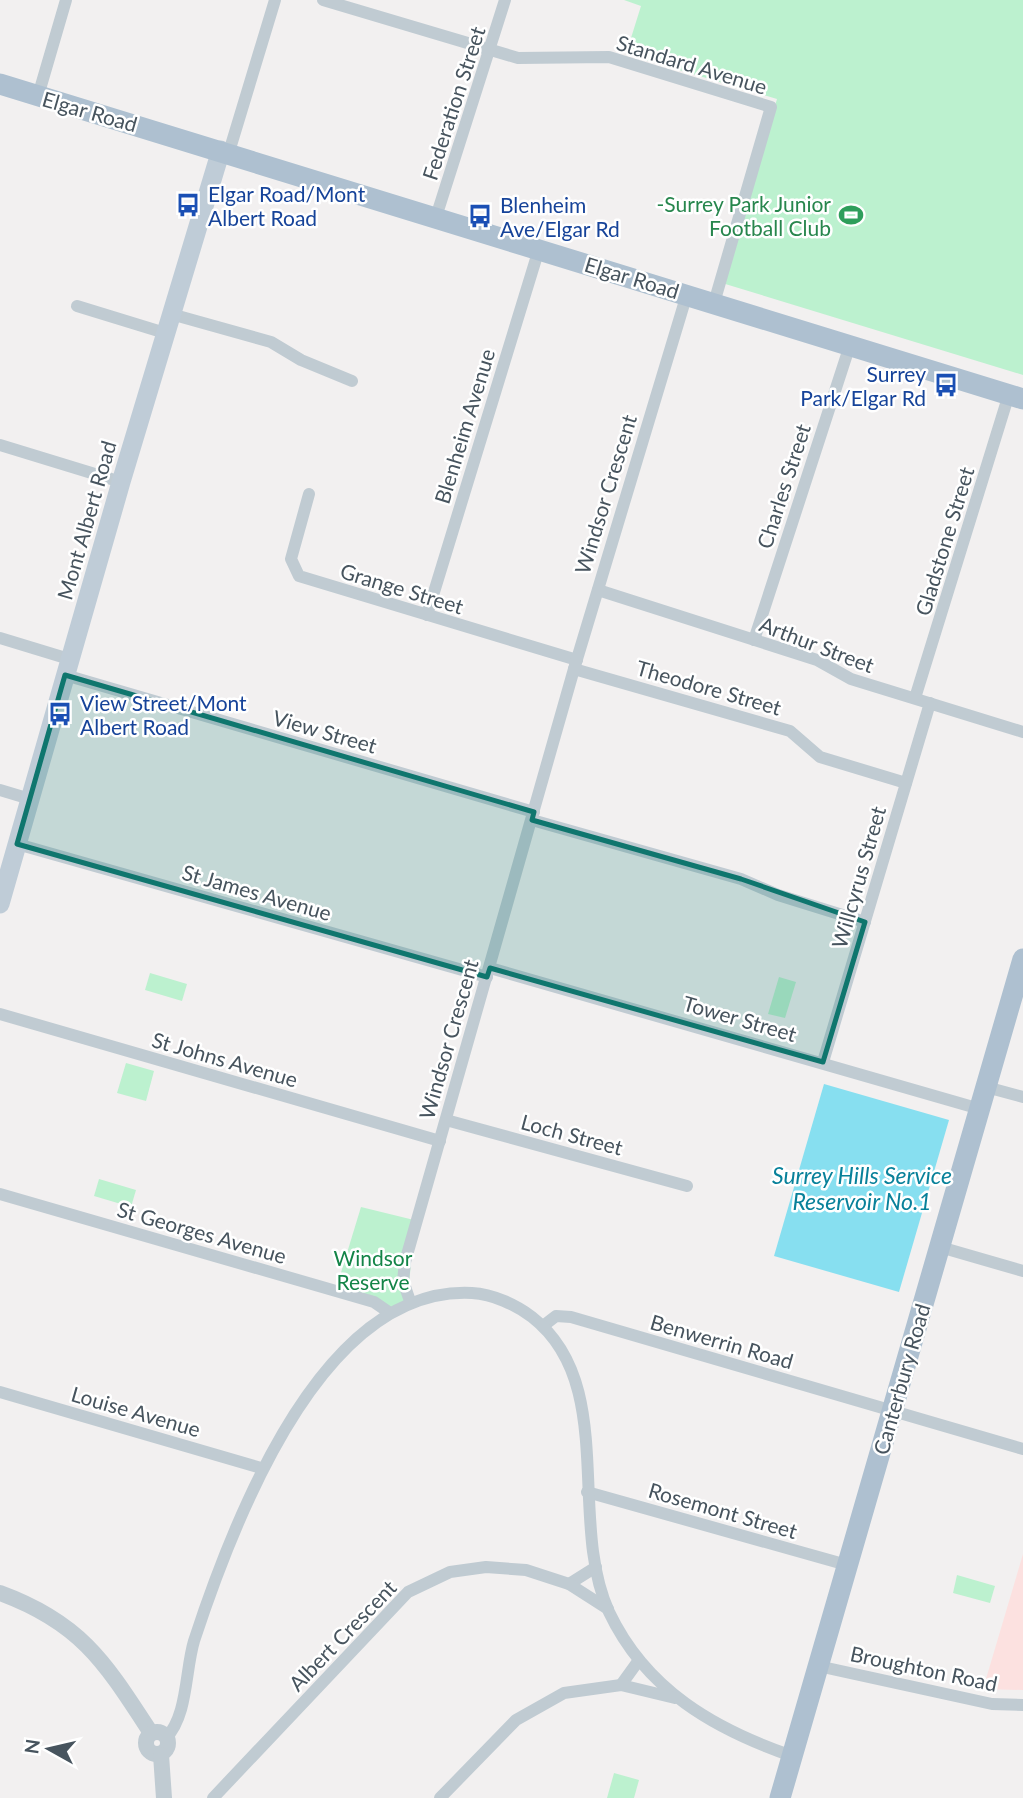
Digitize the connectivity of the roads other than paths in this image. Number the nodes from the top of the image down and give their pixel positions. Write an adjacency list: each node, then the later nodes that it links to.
1 (66, 0): 7 (street)
2 (275, 0): 8 (street, Mont Albert Road)
3 (323, 0): 5 (street, Standard Avenue)
4 (505, 0): 5 (street, Federation Street)
5 (490, 49): 9 (street, Federation Street); 12 (street, Standard Avenue)
6 (0, 85): 7 (main road, Elgar Road)
7 (38, 96): 8 (main road, Elgar Road)
8 (225, 151): 9 (main road, Elgar Road); 14 (main road, Mont Albert Road)
9 (436, 217): 10 (main road, Elgar Road)
10 (539, 248): 11 (main road, Elgar Road); 22 (street, Blenheim Avenue)
11 (687, 294): 12 (main road, Elgar Road); 21 (street, Windsor Crescent)
12 (714, 303): 15 (main road, Elgar Road)
13 (77, 306): 14 (street)
14 (168, 323): 16 (street); 19 (main road, Mont Albert Road)
15 (850, 345): 17 (main road, Elgar Road); 24 (street, Charles Street)
16 (352, 381)
17 (1016, 397): 27 (street, Gladstone Street)
18 (0, 445): 19 (street)
19 (121, 482): 26 (main road, Mont Albert Road)
20 (309, 494): 22 (street, Grange Street)
21 (598, 590): 24 (street, Arthur Street); 25 (street, Windsor Crescent)
22 (427, 615): 25 (street, Grange Street)
23 (0, 638): 26 (street, View Street)
24 (754, 640): 27 (street, Arthur Street)
25 (576, 664): 30 (street, Theodore Street); 33 (street, Windsor Crescent)
26 (67, 667): 32 (main road, Mont Albert Road); 33 (street, View Street)
27 (915, 698): 28 (street, Arthur Street)
28 (930, 703): 29 (street, Arthur Street); 30 (street, Willcyrus Street)
29 (1023, 732)
30 (905, 783): 36 (street, Willcyrus Street)
31 (0, 790): 32 (street)
32 (30, 799): 34 (main road, Mont Albert Road)
33 (533, 816): 36 (street, View Street); 38 (street, Windsor Crescent)
34 (17, 844): 35 (main road, Mont Albert Road); 38 (street, St James Avenue)
35 (0, 904)
36 (865, 922): 40 (street, Willcyrus Street)
37 (1023, 960): 41 (main road, Canterbury Road)
38 (488, 972): 40 (street, Tower Street); 44 (street, Windsor Crescent)
39 (0, 1014): 45 (street, St Johns Avenue)
40 (823, 1062): 43 (street, Tower Street)
41 (986, 1087): 42 (street); 43 (main road, Canterbury Road)
42 (1023, 1097)
43 (979, 1109): 48 (main road, Canterbury Road)
44 (446, 1119): 45 (street, Windsor Crescent); 46 (street, Loch Street)
45 (440, 1141): 50 (street, Windsor Crescent)
46 (687, 1186)
47 (0, 1194): 51 (street, St Georges Avenue)
48 (940, 1247): 49 (street); 54 (main road, Canterbury Road)
49 (1023, 1271)
50 (410, 1301): 51 (street); 52 (street)
51 (390, 1313): 56 (street)
52 (543, 1326): 54 (street, Benwerrin Road); 57 (street)
53 (0, 1392): 56 (street, Louise Avenue)
54 (892, 1410): 55 (street, Benwerrin Road); 58 (main road, Canterbury Road)
55 (1023, 1449)
56 (261, 1468): 68 (street)
57 (587, 1492): 58 (street, Rosemont Street); 59 (street)
58 (848, 1565): 64 (main road, Canterbury Road)
59 (596, 1567): 60 (street); 62 (street)
60 (569, 1584): 62 (street, Albert Crescent); 71 (street, Albert Crescent)
61 (0, 1593): 68 (street)
62 (608, 1609): 63 (street)
63 (639, 1660): 65 (street); 66 (street)
64 (818, 1666): 67 (street, Broughton Road); 69 (main road, Canterbury Road)
65 (621, 1685): 66 (street); 72 (street)
66 (676, 1698): 69 (street)
67 (1023, 1705)
68 (159, 1736): 70 (street)
69 (792, 1756): 73 (main road, Canterbury Road)
70 (164, 1798)
71 (213, 1798)
72 (440, 1798)
73 (780, 1798)

